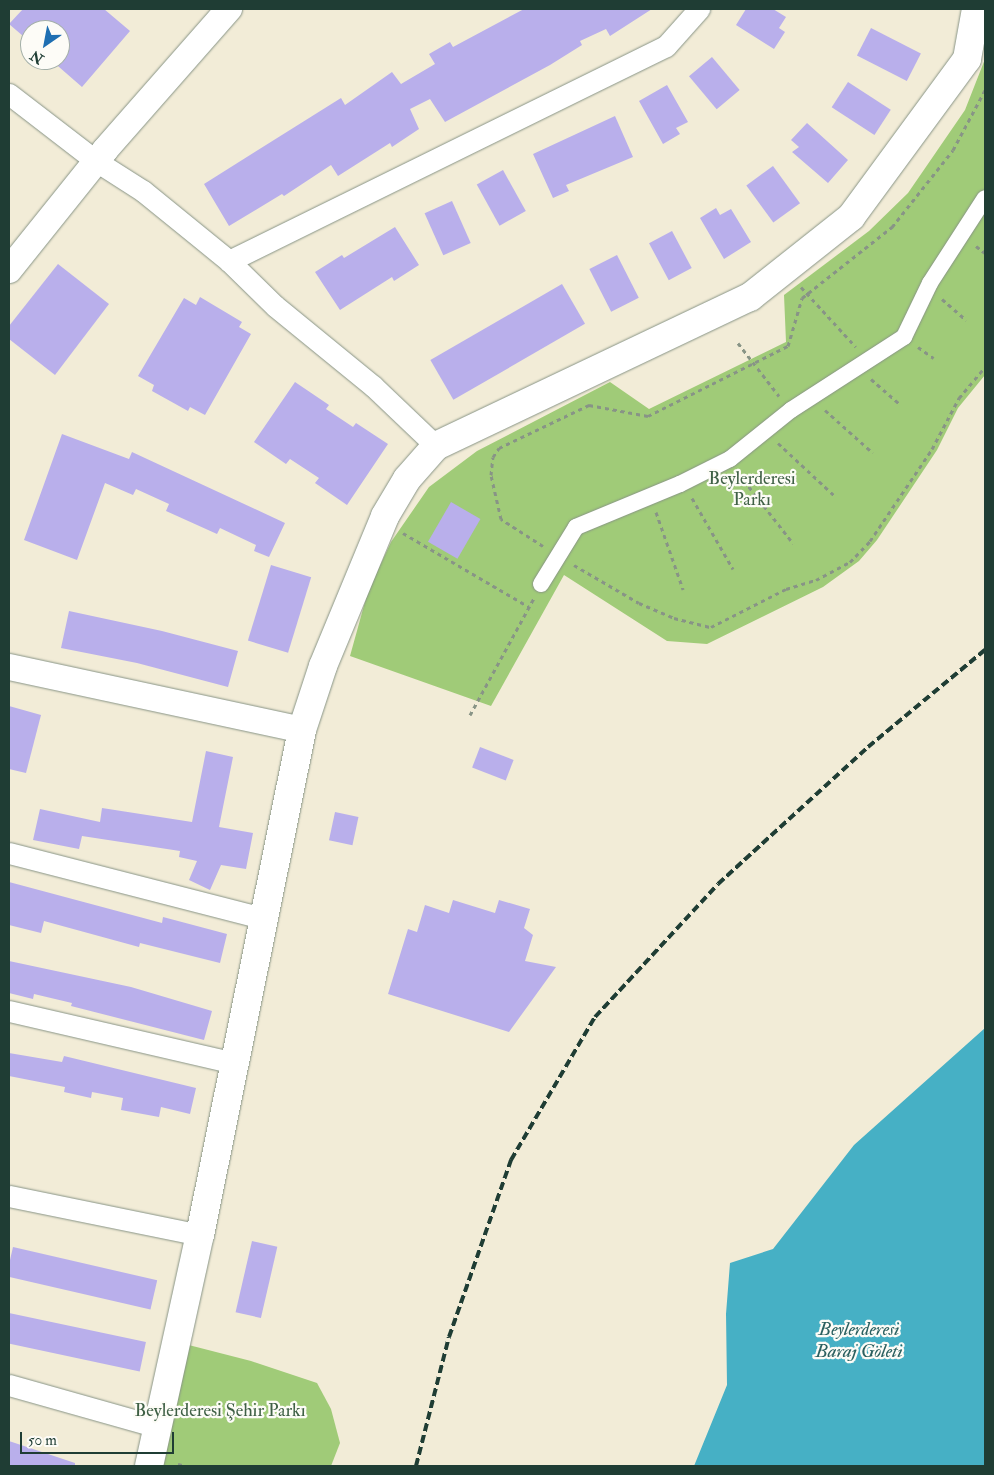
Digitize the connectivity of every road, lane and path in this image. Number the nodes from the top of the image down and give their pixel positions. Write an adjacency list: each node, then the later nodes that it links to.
1 (229, 9): 5 (street)
2 (699, 9): 7 (street)
3 (976, 9): 9 (main road)
4 (9, 94): 5 (street)
5 (96, 161): 7 (street); 8 (street)
6 (985, 198): 10 (street)
7 (230, 261): 18 (street)
8 (9, 270)
9 (780, 273): 13 (path); 18 (main road)
10 (928, 287): 11 (path); 13 (street)
11 (966, 320)
12 (738, 343): 16 (path)
13 (862, 364): 14 (street); 15 (path)
14 (810, 397): 16 (street); 19 (path)
15 (899, 403)
16 (791, 410): 17 (street)
17 (764, 431): 20 (street); 23 (path)
18 (436, 446): 24 (main road)
19 (873, 453)
20 (728, 460): 21 (street); 25 (path)
21 (682, 483): 22 (street); 26 (path)
22 (650, 496): 27 (street); 28 (path)
23 (836, 497)
24 (383, 522): 29 (path); 32 (main road)
25 (793, 543)
26 (732, 569)
27 (541, 584): 29 (path)
28 (683, 589)
29 (529, 607): 31 (path)
30 (9, 667): 32 (street)
31 (470, 714)
32 (302, 730): 34 (main road)
33 (9, 853): 34 (street)
34 (263, 918): 36 (main road)
35 (9, 1011): 36 (street)
36 (234, 1063): 38 (main road)
37 (9, 1196): 38 (street)
38 (200, 1235): 40 (main road)
39 (9, 1385): 40 (street)
40 (158, 1426): 42 (main road)
41 (178, 1464): 43 (path)
42 (149, 1466)
43 (186, 1466)

